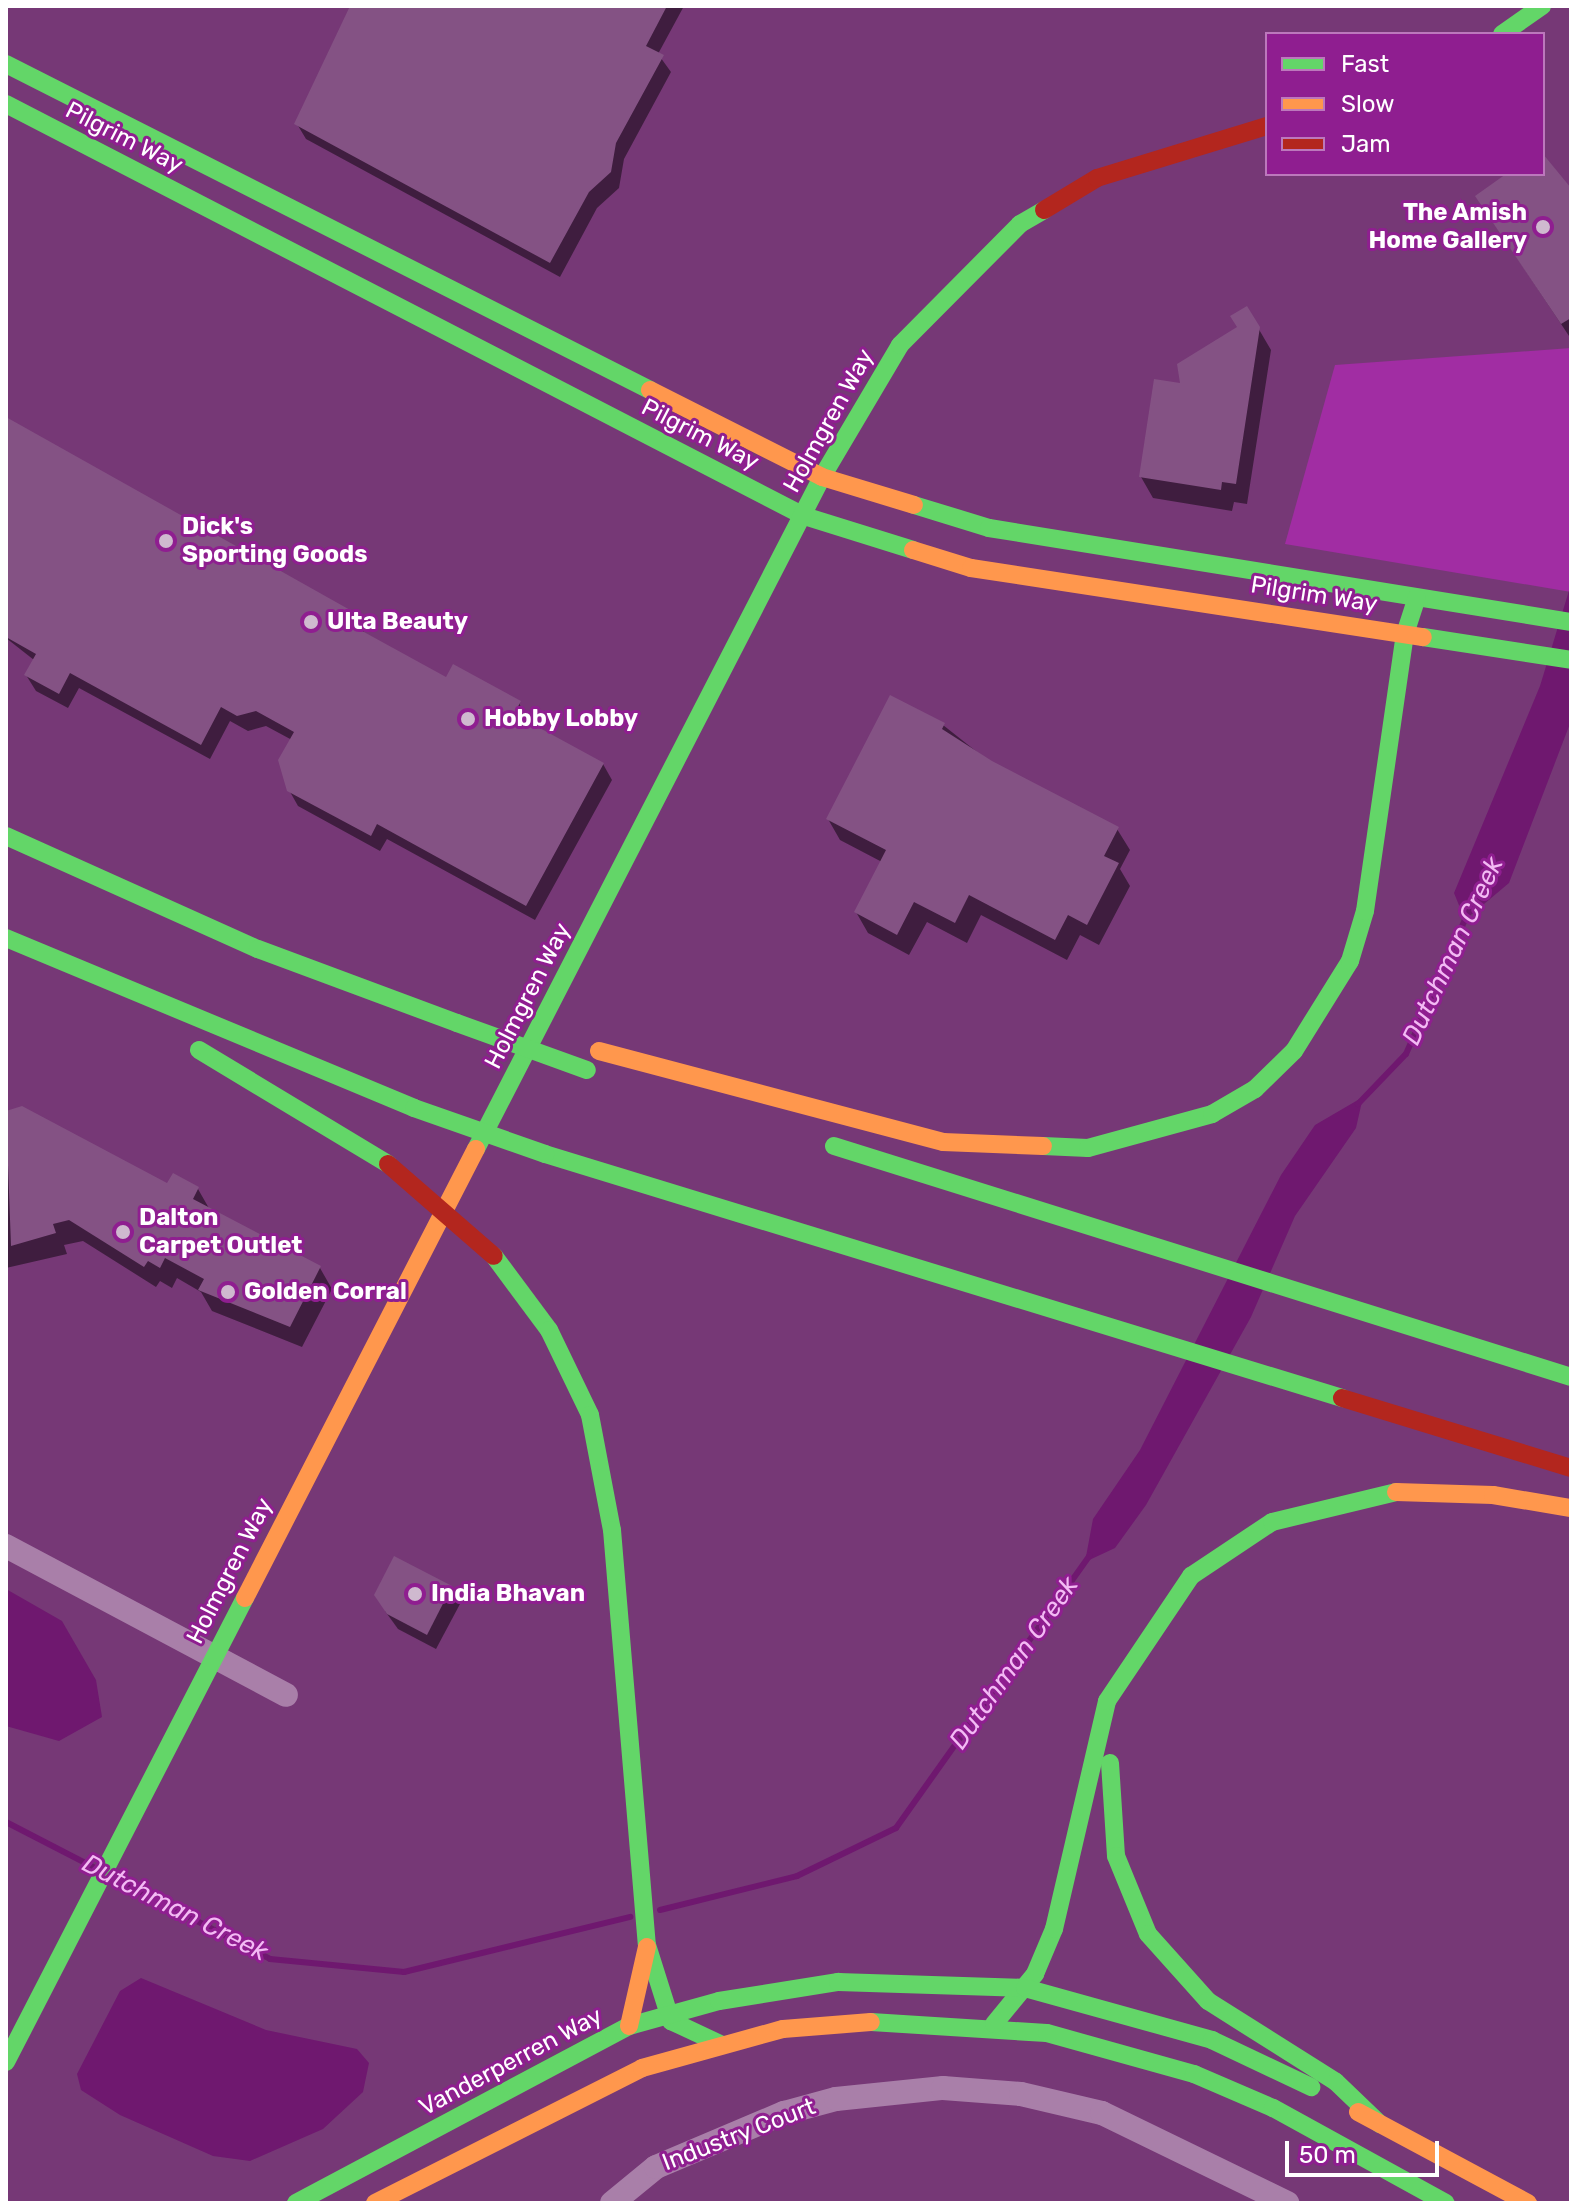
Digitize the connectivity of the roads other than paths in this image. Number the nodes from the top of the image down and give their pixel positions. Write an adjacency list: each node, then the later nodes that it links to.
1 (1542, 6): 2 (main road)
2 (1505, 32)
3 (6, 64): 6 (main road, Pilgrim Way)
4 (6, 104): 7 (main road, Pilgrim Way)
5 (1265, 127): 6 (main road, Holmgren Way)
6 (822, 477): 7 (main road, Holmgren Way); 8 (main road, Pilgrim Way)
7 (804, 516): 10 (main road, Pilgrim Way); 24 (main road, Holmgren Way)
8 (1417, 598): 9 (main road, Pilgrim Way); 10 (main road)
9 (1571, 622)
10 (1405, 634): 11 (main road, Pilgrim Way); 15 (main road)
11 (1571, 660)
12 (6, 836): 15 (main road)
13 (6, 938): 14 (main road)
14 (83, 975): 16 (main road); 21 (main road, bridge)
15 (466, 1026): 18 (main road, bridge)
16 (159, 1027)
17 (185, 1043): 27 (main road, bridge)
18 (595, 1072)
19 (815, 1140): 20 (main road)
20 (1571, 1377)
21 (1571, 1468)
22 (1571, 1508): 25 (main road)
23 (6, 1546): 24 (street)
24 (212, 1657): 26 (street); 33 (main road, Holmgren Way)
25 (1126, 1670): 28 (main road); 34 (main road)
26 (286, 1695)
27 (647, 1945): 29 (main road); 31 (main road)
28 (1025, 1988): 29 (main road, Vanderperren Way); 30 (main road); 34 (main road, Vanderperren Way)
29 (668, 2015): 31 (main road, Vanderperren Way); 32 (main road)
30 (994, 2024): 32 (main road); 39 (main road)
31 (629, 2026): 35 (main road, Vanderperren Way)
32 (720, 2044): 36 (main road)
33 (6, 2062)
34 (1380, 2124): 40 (main road, Vanderperren Way)
35 (296, 2203)
36 (375, 2203)
37 (612, 2203): 38 (street, Industry Court)
38 (1287, 2203)
39 (1446, 2203)
40 (1528, 2203)

